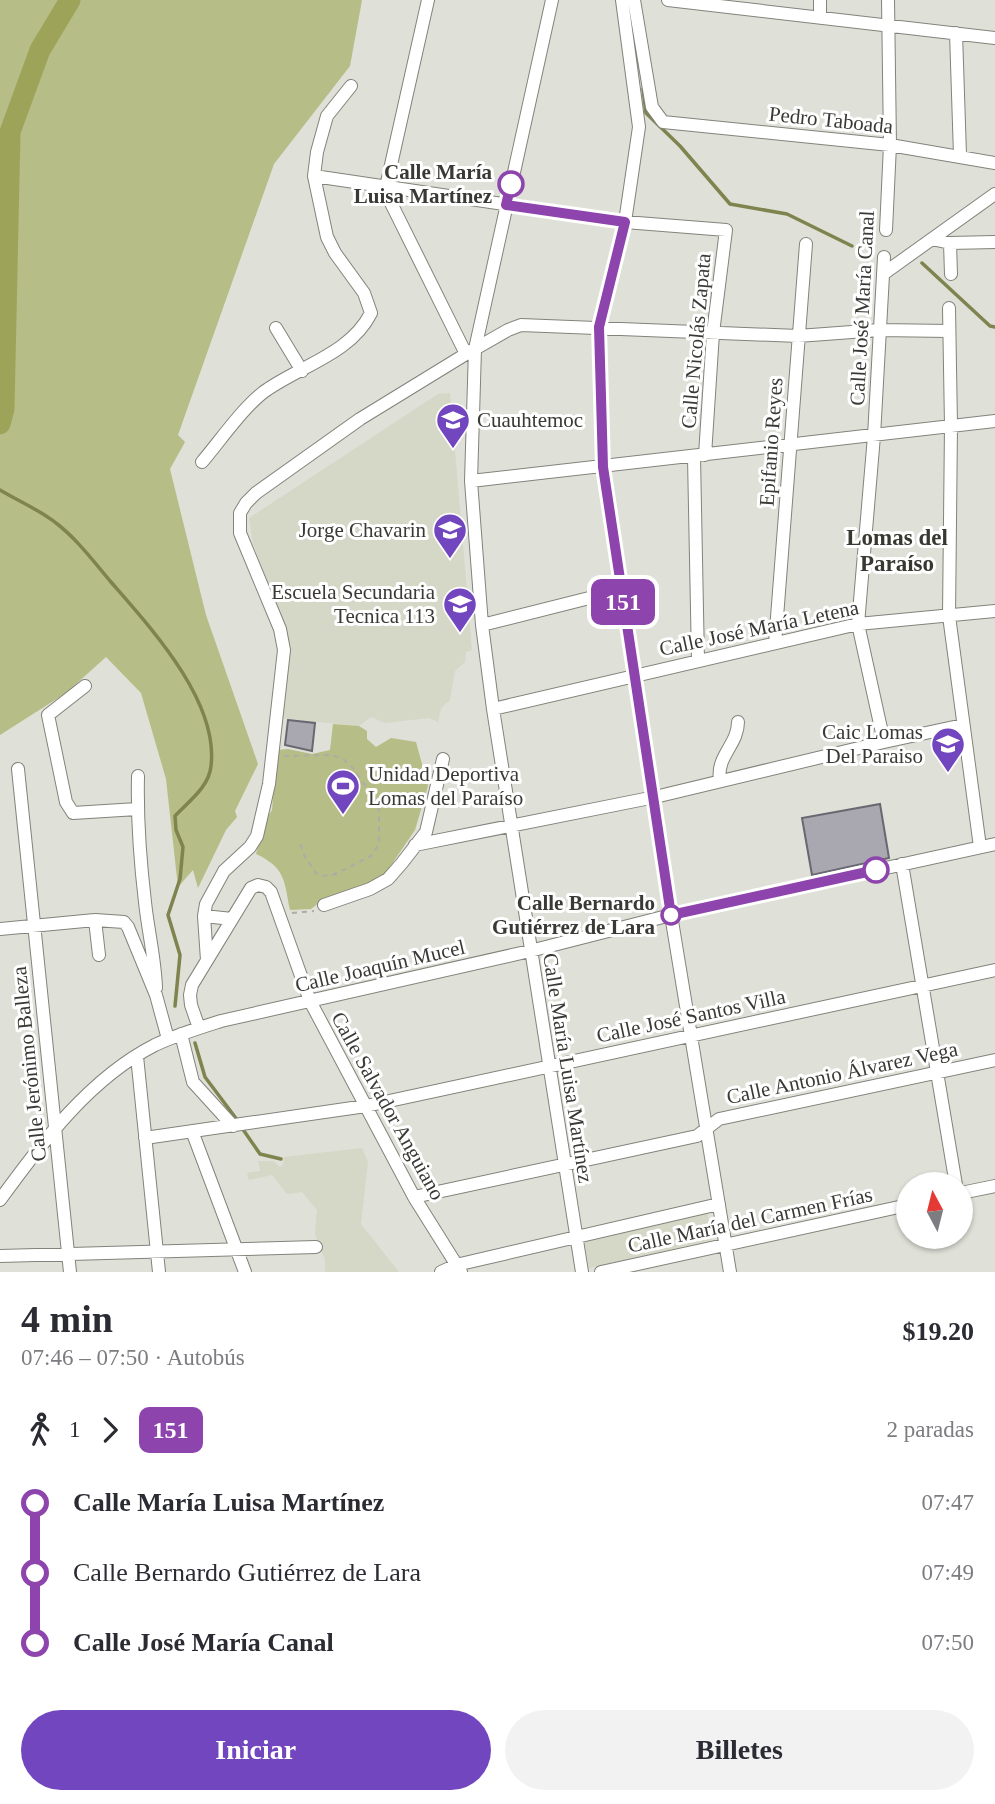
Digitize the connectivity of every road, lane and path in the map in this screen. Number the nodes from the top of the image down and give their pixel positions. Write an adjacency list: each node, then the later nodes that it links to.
1 (428, 0): 18 (street)
2 (552, 0): 20 (street, Calle María Luisa Martínez)
3 (622, 0): 21 (street)
4 (634, 0): 14 (street, Pedro Taboada)
5 (668, 0): 8 (street)
6 (820, 0): 9 (street)
7 (888, 0): 10 (street, Calle José María Canal)
8 (756, 5): 9 (street)
9 (820, 17): 10 (street)
10 (889, 26): 11 (street); 14 (street, Calle José María Canal)
11 (956, 33): 12 (street); 15 (street)
12 (995, 38)
13 (351, 86): 17 (street)
14 (890, 145): 15 (street, Pedro Taboada); 22 (street, Calle José María Canal)
15 (960, 155): 16 (street, Pedro Taboada)
16 (995, 163)
17 (314, 176): 18 (street); 38 (street)
18 (386, 187): 20 (street); 37 (street)
19 (995, 194): 23 (street)
20 (506, 205): 21 (street); 37 (street, Calle María Luisa Martínez)
21 (625, 222): 31 (street); 35 (street, Calle Nicolás Zapata)
22 (886, 230)
23 (932, 239): 25 (street); 28 (street)
24 (995, 242): 25 (street)
25 (950, 243): 29 (street)
26 (806, 244): 36 (street, Epifanio Reyes)
27 (884, 257): 28 (street, Calle José María Canal)
28 (883, 274): 33 (street, Calle José María Canal)
29 (951, 274)
30 (949, 308): 34 (street)
31 (599, 327): 35 (street); 37 (street); 45 (street)
32 (276, 328): 38 (street)
33 (879, 330): 34 (street); 36 (street); 41 (street, Calle José María Canal)
34 (949, 331): 40 (street)
35 (713, 333): 36 (street); 43 (street, Calle Nicolás Zapata)
36 (798, 337): 42 (street, Epifanio Reyes)
37 (470, 352): 46 (street, Calle María Luisa Martínez); 60 (street)
38 (302, 371): 44 (street)
39 (995, 421): 40 (street)
40 (951, 426): 41 (street); 49 (street)
41 (874, 436): 42 (street); 50 (street, Calle José María Canal)
42 (791, 445): 43 (street); 52 (street, Epifanio Reyes)
43 (699, 456): 45 (street); 53 (street, Calle Nicolás Zapata)
44 (202, 461)
45 (603, 467): 46 (street); 47 (street)
46 (471, 481): 51 (street, Calle María Luisa Martínez)
47 (621, 590): 51 (street); 54 (street)
48 (995, 611): 49 (street, Calle José María Letena)
49 (949, 616): 50 (street, Calle José María Letena); 58 (street)
50 (858, 624): 52 (street, Calle José María Letena); 59 (street, Calle José María Canal)
51 (482, 625): 56 (street, Calle María Luisa Martínez)
52 (775, 643): 53 (street, Calle José María Letena)
53 (698, 661): 54 (street, Calle José María Letena)
54 (635, 675): 56 (street, Calle José María Letena); 65 (street)
55 (85, 686): 66 (street)
56 (493, 709): 67 (street, Calle María Luisa Martínez)
57 (738, 722): 64 (street)
58 (963, 725): 59 (street); 71 (street)
59 (884, 741): 64 (street)
60 (272, 755): 68 (path); 76 (street)
61 (443, 758): 70 (street)
62 (18, 769): 79 (street, Calle Jerónimo Balleza)
63 (138, 776): 66 (street)
64 (720, 780): 65 (street)
65 (654, 797): 67 (street); 75 (street)
66 (138, 809): 86 (street)
67 (511, 825): 70 (street); 81 (street, Calle María Luisa Martínez)
68 (300, 844)
69 (995, 844): 71 (street, Calle Joaquín Mucel)
70 (415, 845): 73 (street)
71 (979, 847): 72 (street, Calle Joaquín Mucel)
72 (902, 864): 75 (street, Calle Joaquín Mucel); 85 (street)
73 (324, 905): 74 (path)
74 (279, 914): 77 (street, Calle Salvador Anguiano); 87 (street, Calle Salvador Anguiano)
75 (671, 915): 81 (street, Calle Joaquín Mucel); 90 (street)
76 (204, 916): 77 (street); 83 (street)
77 (232, 919): 83 (street)
78 (95, 920): 79 (street); 82 (street); 86 (street)
79 (35, 927): 80 (street); 99 (street, Calle Jerónimo Balleza)
80 (0, 929)
81 (530, 951): 87 (street, Calle Joaquín Mucel); 94 (street, Calle María Luisa Martínez)
82 (99, 955)
83 (207, 960): 88 (street)
84 (995, 970): 85 (street, Calle José Santos Villa)
85 (922, 986): 90 (street, Calle José Santos Villa); 95 (street)
86 (156, 995): 91 (street)
87 (310, 1001): 88 (street, Calle Joaquín Mucel); 96 (street, Calle Salvador Anguiano)
88 (199, 1028): 89 (street, Calle Joaquín Mucel)
89 (181, 1034): 91 (street, Calle Joaquín Mucel); 97 (street)
90 (691, 1036): 94 (street, Calle José Santos Villa); 98 (street)
91 (168, 1040): 92 (street, Calle Joaquín Mucel)
92 (137, 1056): 99 (street, Calle Joaquín Mucel); 101 (street)
93 (995, 1060): 95 (street, Calle Antonio Álvarez Vega)
94 (548, 1067): 96 (street, Calle José Santos Villa); 102 (street, Calle María Luisa Martínez)
95 (937, 1072): 98 (street, Calle Antonio Álvarez Vega); 103 (street)
96 (366, 1106): 97 (street, Calle José Santos Villa); 106 (street, Calle Salvador Anguiano)
97 (233, 1126): 100 (street, Calle José Santos Villa)
98 (708, 1128): 102 (street, Calle Antonio Álvarez Vega); 108 (street)
99 (55, 1130): 107 (street, Calle Joaquín Mucel); 115 (street, Calle Jerónimo Balleza)
100 (192, 1131): 101 (street, Calle José Santos Villa); 113 (street)
101 (145, 1138): 114 (street)
102 (565, 1166): 106 (street, Calle Antonio Álvarez Vega); 110 (street, Calle María Luisa Martínez)
103 (954, 1172)
104 (995, 1186): 105 (street)
105 (973, 1191)
106 (415, 1197): 117 (street, Calle Salvador Anguiano)
107 (0, 1200)
108 (719, 1204): 110 (street, Calle María del Carmen Frías); 111 (street)
109 (896, 1208): 111 (street, Calle María del Carmen Frías)
110 (576, 1238): 117 (street, Calle María del Carmen Frías); 122 (street, Calle María Luisa Martínez)
111 (726, 1245): 123 (street, Calle María del Carmen Frías); 124 (street)
112 (316, 1247): 113 (street)
113 (237, 1250): 114 (street); 120 (street)
114 (157, 1252): 115 (street); 119 (street)
115 (68, 1255): 116 (street); 118 (street, Calle Jerónimo Balleza)
116 (0, 1256)
117 (459, 1268): 121 (street, Calle María del Carmen Frías)
118 (70, 1272)
119 (159, 1272)
120 (245, 1272)
121 (441, 1272)
122 (582, 1272)
123 (601, 1272)
124 (730, 1272)

